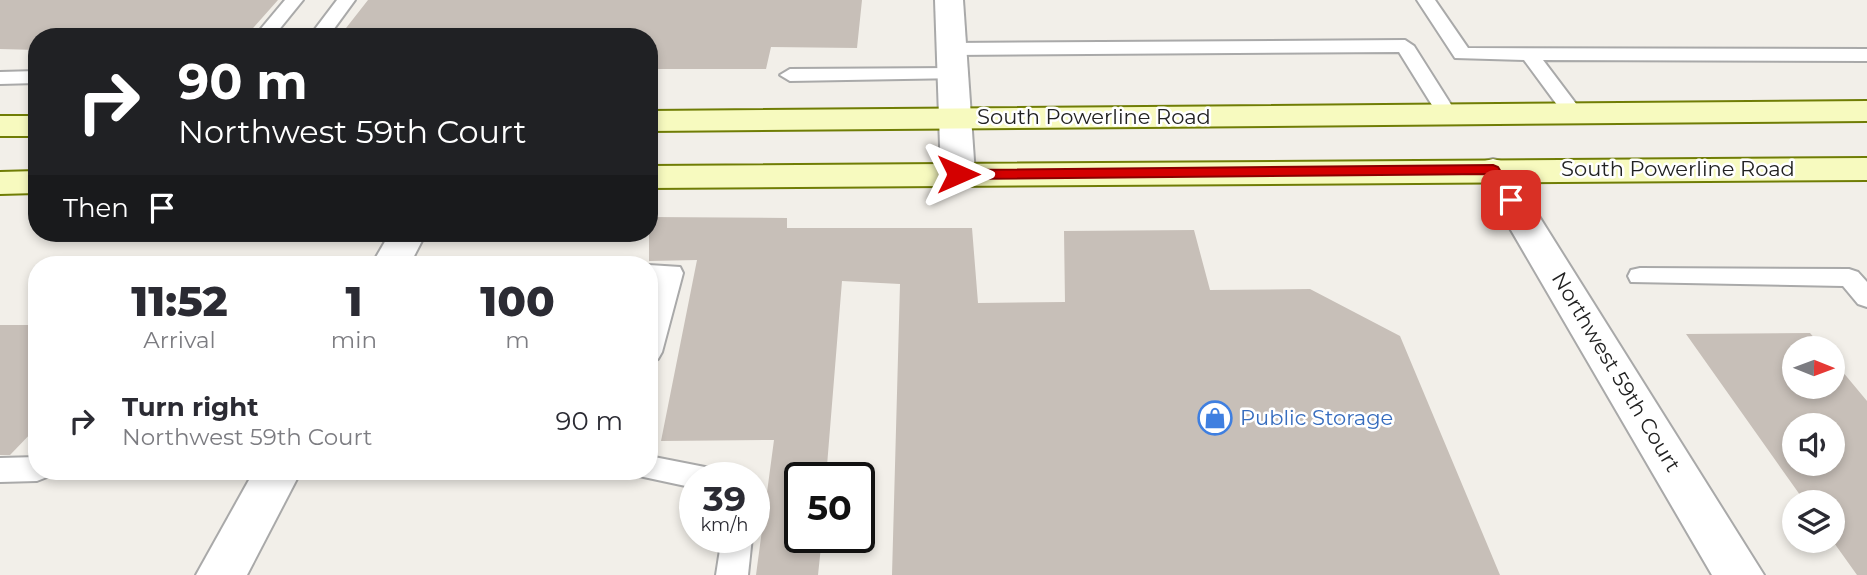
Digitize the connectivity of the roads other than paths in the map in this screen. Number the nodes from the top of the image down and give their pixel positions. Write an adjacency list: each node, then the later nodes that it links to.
1 (294, 0): 5 (lane)
2 (346, 0): 6 (lane)
3 (948, 0): 9 (street)
4 (1426, 0): 7 (lane)
5 (271, 28)
6 (325, 28)
7 (1530, 55): 8 (lane); 14 (lane)
8 (1867, 55)
9 (953, 61): 10 (lane); 15 (lane); 17 (street)
10 (790, 75)
11 (28, 77): 12 (lane)
12 (0, 78)
13 (1867, 111): 14 (main road)
14 (1573, 113): 15 (main road, South Powerline Road); 24 (main road)
15 (1447, 114): 16 (main road, South Powerline Road)
16 (1372, 115): 17 (main road, South Powerline Road); 24 (main road)
17 (956, 118): 18 (main road, South Powerline Road); 25 (street)
18 (658, 121)
19 (0, 126): 20 (main road)
20 (28, 126)
21 (28, 128): 22 (main road)
22 (0, 138)
23 (1867, 169): 24 (main road, South Powerline Road)
24 (1493, 170): 25 (main road, South Powerline Road); 41 (street, Northwest 59th Court)
25 (958, 174): 26 (main road, South Powerline Road)
26 (658, 177)
27 (28, 182): 28 (main road)
28 (0, 183)
29 (658, 274): 32 (lane)
30 (1640, 276): 31 (lane)
31 (1867, 298)
32 (658, 320)
33 (28, 469): 34 (lane)
34 (0, 470)
35 (658, 470): 36 (lane)
36 (679, 473)
37 (273, 480): 39 (street)
38 (735, 553): 40 (lane)
39 (221, 575)
40 (732, 575)
41 (1739, 575)

